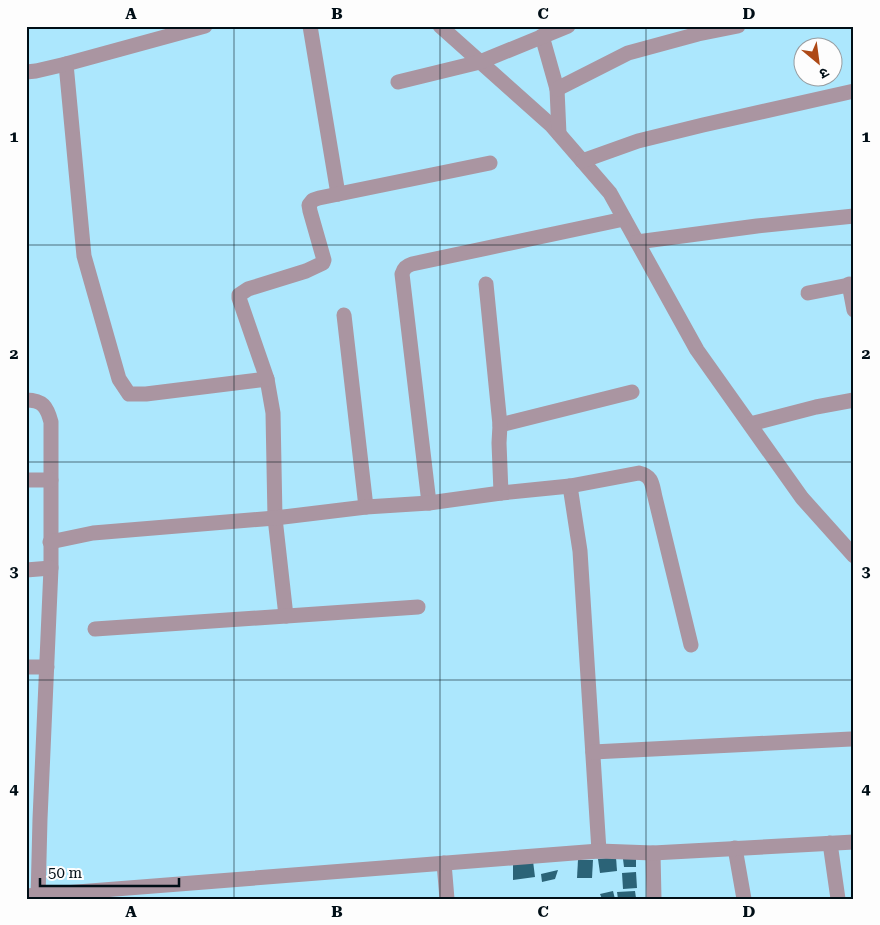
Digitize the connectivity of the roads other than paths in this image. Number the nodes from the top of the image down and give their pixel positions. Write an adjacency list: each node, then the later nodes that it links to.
1 (204, 26): 8 (street)
2 (310, 26): 16 (street)
3 (440, 26): 7 (street)
4 (568, 26): 6 (street)
5 (738, 26): 11 (street)
6 (542, 36): 7 (street); 11 (street)
7 (480, 62): 10 (street); 13 (street)
8 (66, 64): 9 (street); 25 (street)
9 (26, 72)
10 (398, 82)
11 (557, 89): 13 (street)
12 (854, 91): 14 (street)
13 (559, 134): 14 (street)
14 (582, 161): 18 (street)
15 (490, 163): 16 (street)
16 (338, 194): 25 (street)
17 (854, 216): 19 (street)
18 (624, 218): 19 (street); 35 (street)
19 (637, 242): 29 (street)
20 (486, 284): 30 (street)
21 (851, 284): 22 (street); 23 (street)
22 (808, 293)
23 (854, 310)
24 (344, 315): 36 (street)
25 (267, 379): 37 (street)
26 (632, 392): 30 (street)
27 (26, 400): 32 (street)
28 (854, 400): 29 (street)
29 (750, 424): 39 (street)
30 (500, 425): 34 (street)
31 (26, 480): 32 (street)
32 (52, 480): 38 (street)
33 (570, 486): 34 (street); 45 (street); 49 (street)
34 (501, 493): 35 (street)
35 (429, 503): 36 (street)
36 (366, 507): 37 (street)
37 (275, 518): 38 (street); 43 (street)
38 (50, 542): 40 (street)
39 (854, 556)
40 (51, 568): 41 (street); 47 (street)
41 (26, 570)
42 (418, 607): 43 (street)
43 (286, 616): 44 (street)
44 (95, 629)
45 (691, 646)
46 (26, 666): 47 (street)
47 (47, 667): 56 (street)
48 (851, 740): 49 (street)
49 (593, 752): 53 (street)
50 (854, 842): 51 (street)
51 (830, 843): 52 (street); 60 (street)
52 (736, 848): 54 (street); 59 (street)
53 (599, 851): 54 (street); 55 (street)
54 (653, 853): 58 (street)
55 (444, 863): 56 (street); 57 (street)
56 (34, 896)
57 (447, 899)
58 (654, 899)
59 (744, 899)
60 (838, 899)

